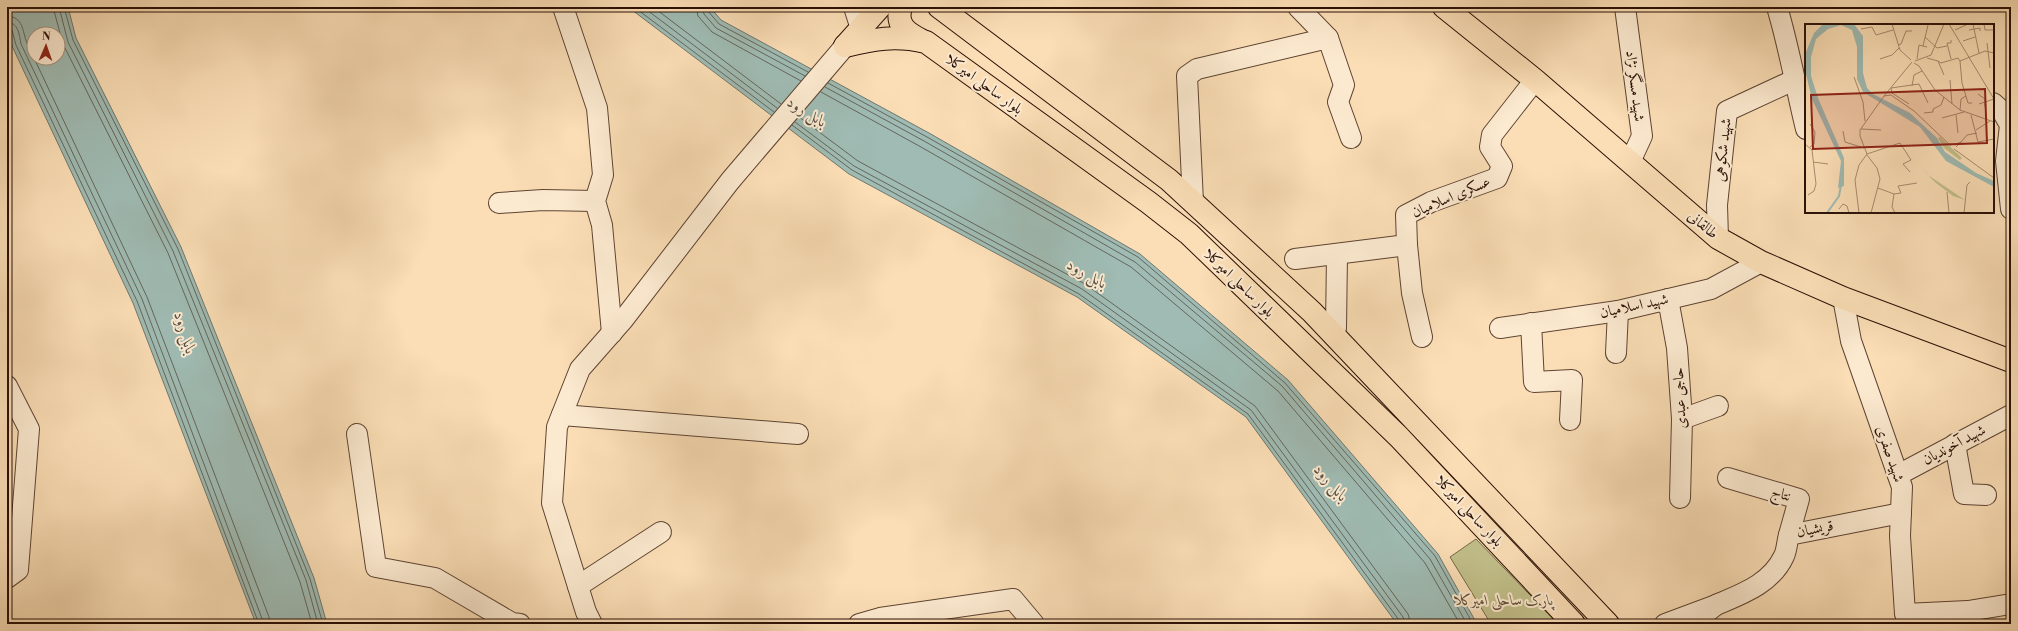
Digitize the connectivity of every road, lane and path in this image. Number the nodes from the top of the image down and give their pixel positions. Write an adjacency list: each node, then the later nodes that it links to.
1 (563, 7): 21 (street)
2 (854, 7): 10 (street)
3 (880, 7): 10 (main road)
4 (901, 7): 12 (main road)
5 (1298, 7): 11 (street)
6 (1444, 7): 14 (main road, طالقانی)
7 (1625, 7): 19 (street, شهید مسگر نژاد)
8 (1777, 7): 15 (street)
9 (939, 8): 22 (main road, بلوار ساحلی امیرکلا)
10 (861, 29): 13 (main road)
11 (1328, 38): 18 (street); 22 (street)
12 (926, 42): 13 (main road, بلوار ساحلی امیرکلا); 65 (main road, بلوار ساحلی امیرکلا)
13 (845, 46): 36 (street)
14 (1535, 80): 19 (main road, طالقانی); 26 (street, عسکری اسلامیان)
15 (1794, 80): 17 (street); 25 (street, شهید شکوهی)
16 (1994, 104): 20 (street)
17 (1805, 125)
18 (1351, 138)
19 (1630, 162): 25 (main road, طالقانی)
20 (2003, 162): 24 (street)
21 (596, 201): 23 (street); 36 (street)
22 (1193, 202): 66 (main road, بلوار ساحلی امیرکلا)
23 (499, 203)
24 (2011, 209)
25 (1718, 238): 29 (main road, طالقانی)
26 (1407, 245): 27 (street); 37 (street)
27 (1337, 254): 28 (street); 34 (street)
28 (1295, 259)
29 (1761, 262): 30 (main road, طالقانی); 31 (street, شهید اسلامیان)
30 (1842, 298): 39 (main road, طالقانی); 49 (street, شهید صفری)
31 (1668, 299): 32 (street, شهید اسلامیان); 44 (street, حاجی عبدی)
32 (1618, 311): 33 (street, شهید اسلامیان); 38 (street)
33 (1532, 323): 35 (street, شهید اسلامیان); 45 (street)
34 (1336, 328)
35 (1500, 328)
36 (612, 333): 42 (street)
37 (1422, 337)
38 (1616, 353)
39 (2011, 361)
40 (7, 386): 56 (street)
41 (1718, 406): 44 (street)
42 (562, 415): 47 (street); 57 (street)
43 (2011, 415): 48 (street, شهید آخوندیان)
44 (1682, 418): 52 (street, حاجی عبدی)
45 (1570, 420)
46 (357, 434): 61 (street)
47 (798, 434)
48 (1955, 444): 49 (street, شهید آخوندیان); 51 (street)
49 (1898, 475): 53 (street, شهید صفری)
50 (1728, 478): 55 (street, نتاج)
51 (1986, 495)
52 (1680, 498)
53 (1901, 513): 55 (street, قریشیان); 60 (street, شهید صفری)
54 (661, 532): 57 (street)
55 (1788, 534): 59 (street, قریشیان)
56 (7, 578)
57 (578, 586): 62 (street)
58 (2011, 604): 60 (street)
59 (1716, 606): 67 (street); 68 (street)
60 (1962, 618)
61 (520, 624)
62 (592, 624)
63 (859, 624): 64 (street)
64 (1034, 624)
65 (1574, 624)
66 (1608, 624)
67 (1665, 624)
68 (1692, 624)

